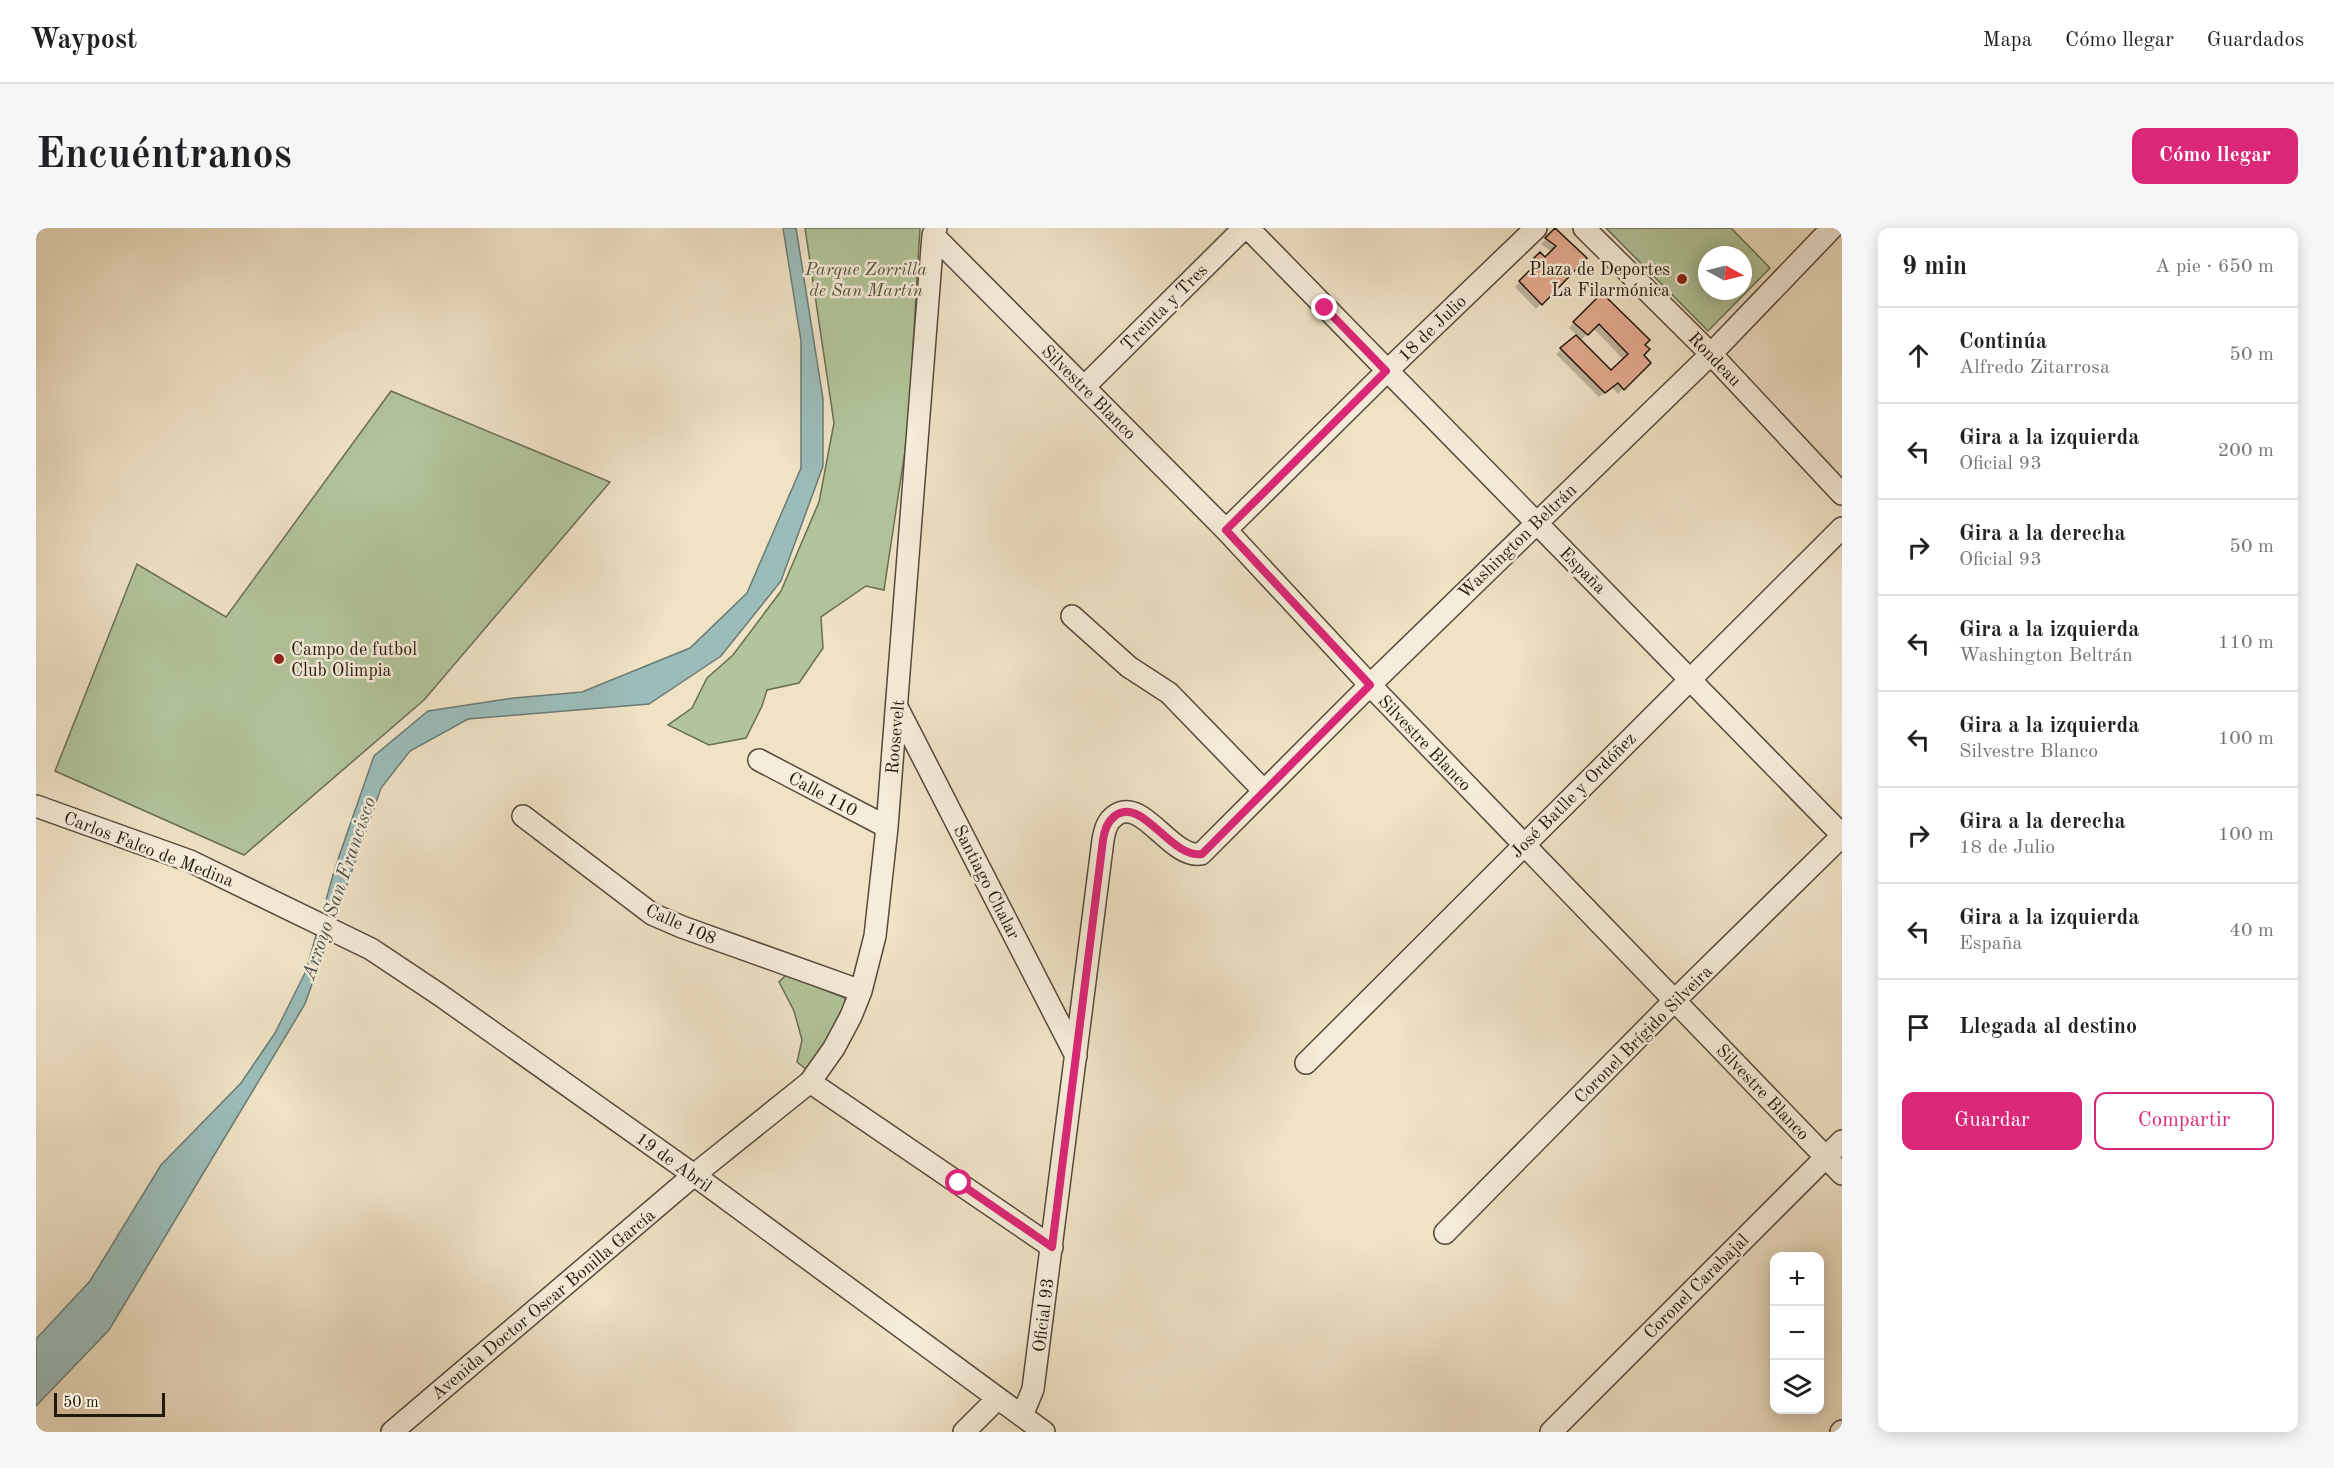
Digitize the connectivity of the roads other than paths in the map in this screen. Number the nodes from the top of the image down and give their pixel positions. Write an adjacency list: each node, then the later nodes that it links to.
1 (1246, 228): 7 (street, España); 8 (street, Treinta y Tres)
2 (1536, 228): 7 (street, 18 de Julio)
3 (1584, 228): 6 (street, Rondeau)
4 (1832, 228): 6 (street, Washington Beltrán)
5 (934, 231): 8 (street, Silvestre Blanco); 16 (street, Roosevelt)
6 (1711, 354): 9 (street, Rondeau); 10 (street, Washington Beltrán)
7 (1386, 371): 10 (street, España); 12 (street, 18 de Julio)
8 (1084, 387): 12 (street, Silvestre Blanco)
9 (1842, 494)
10 (1536, 522): 14 (street, España); 15 (street, Washington Beltrán)
11 (1842, 528): 14 (street, José Batlle y Ordóñez)
12 (1226, 530): 15 (street, Silvestre Blanco)
13 (1072, 616): 18 (street)
14 (1690, 679): 22 (street, España); 23 (street, José Batlle y Ordóñez)
15 (1370, 685): 18 (street, Washington Beltrán); 23 (street, Silvestre Blanco)
16 (898, 708): 21 (street, Roosevelt); 28 (street, Santiago Chalar)
17 (759, 760): 21 (street, Calle 110)
18 (1264, 791): 24 (street, Washington Beltrán)
19 (36, 806): 25 (street, Carlos Falco de Medina)
20 (523, 816): 26 (street, Calle 108)
21 (887, 827): 26 (street, Roosevelt)
22 (1842, 836): 27 (street, Coronel Brígido Silveira)
23 (1522, 845): 27 (street, Silvestre Blanco); 29 (street, José Batlle y Ordóñez)
24 (1202, 854): 28 (street, Oficial 93)
25 (293, 910): 34 (street, 19 de Abril)
26 (861, 992): 30 (street, Roosevelt)
27 (1675, 1000): 32 (street, Silvestre Blanco); 35 (street, Coronel Brígido Silveira)
28 (1076, 1056): 36 (street, Oficial 93)
29 (1305, 1063)
30 (810, 1082): 34 (street, Roosevelt); 36 (street)
31 (1842, 1141): 32 (street, Coronel Carabajal)
32 (1826, 1157): 33 (street, Silvestre Blanco); 42 (street, Coronel Carabajal)
33 (1842, 1174)
34 (694, 1175): 37 (street, 19 de Abril); 39 (street, Avenida Doctor Oscar Bonilla García)
35 (1445, 1233)
36 (1052, 1247): 38 (street, Oficial 93)
37 (998, 1398): 38 (street, 19 de Abril); 40 (street)
38 (1022, 1416): 41 (street, 19 de Abril)
39 (392, 1432)
40 (964, 1432)
41 (1044, 1432)
42 (1551, 1432)

